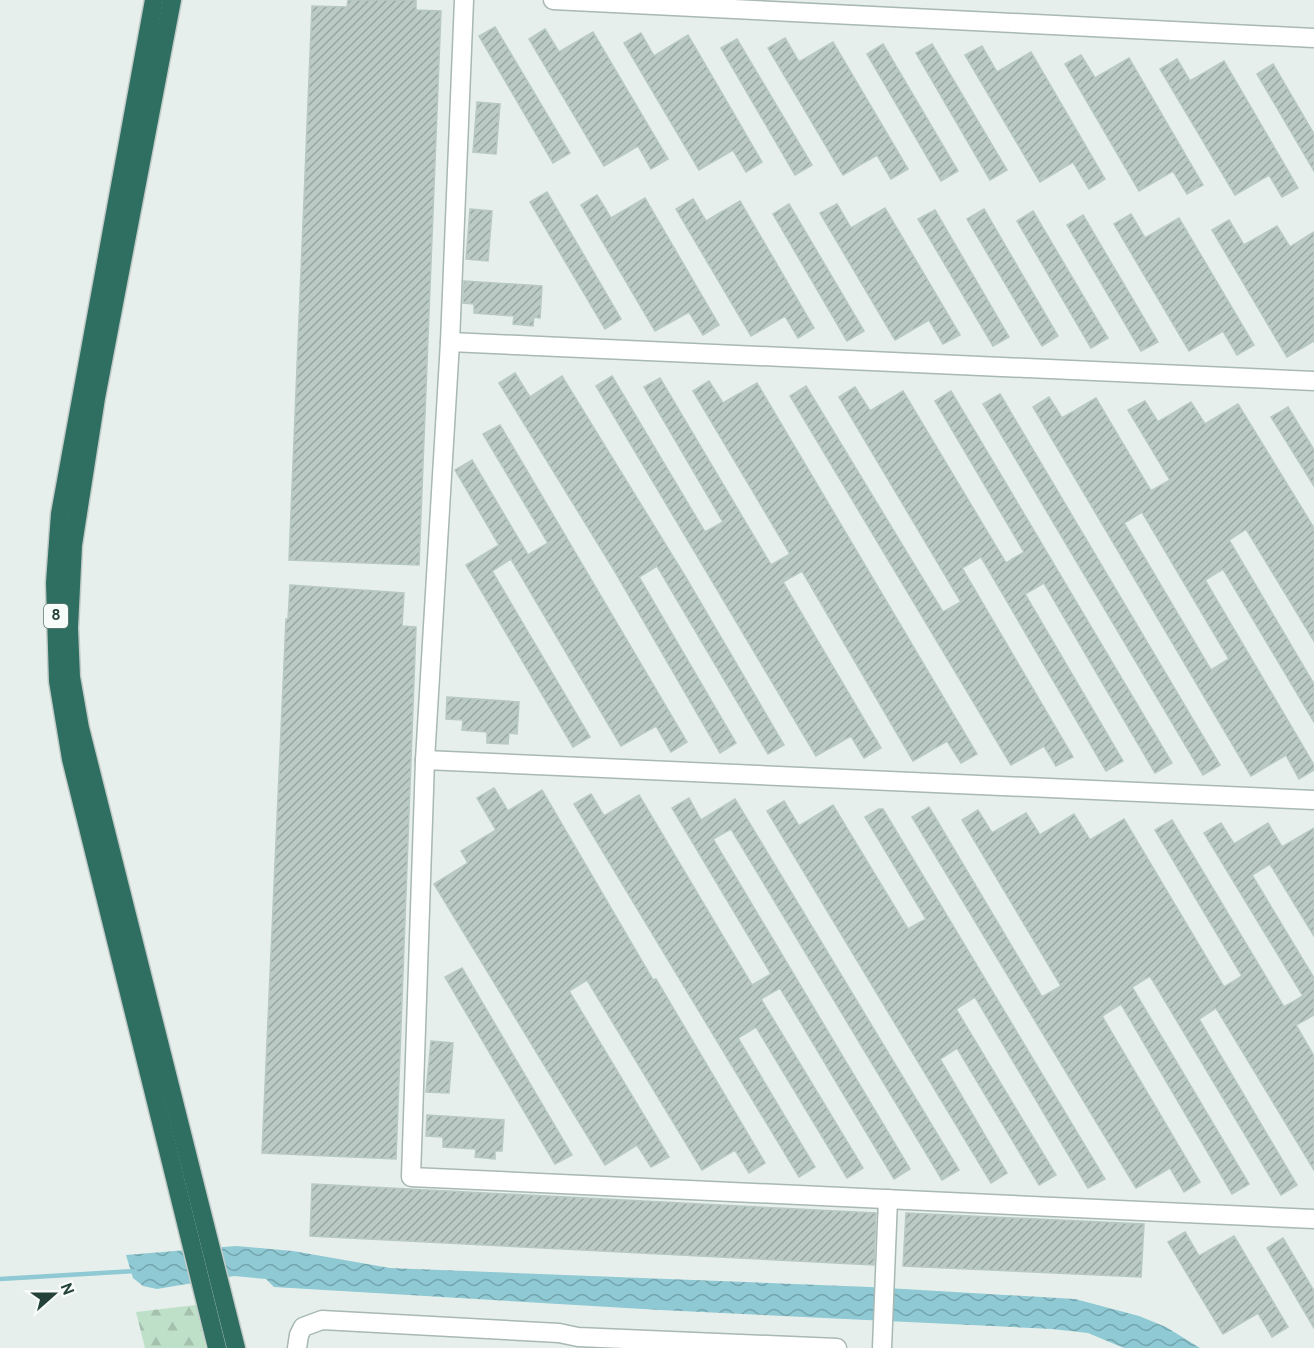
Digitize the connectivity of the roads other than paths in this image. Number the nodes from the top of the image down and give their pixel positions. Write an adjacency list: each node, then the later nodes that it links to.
1 (154, 0): 12 (highway, 8)
2 (172, 0): 12 (highway, 8)
3 (464, 0): 6 (lane)
4 (553, 0): 5 (lane)
5 (1314, 38)
6 (450, 342): 7 (lane); 8 (lane)
7 (1314, 381)
8 (425, 760): 9 (lane); 10 (lane)
9 (1314, 800)
10 (888, 1199): 11 (lane); 17 (lane)
11 (1314, 1219)
12 (196, 1223): 13 (highway, 8); 14 (highway, 8)
13 (217, 1348)
14 (236, 1348)
15 (297, 1348): 16 (lane)
16 (837, 1348)
17 (882, 1348)

